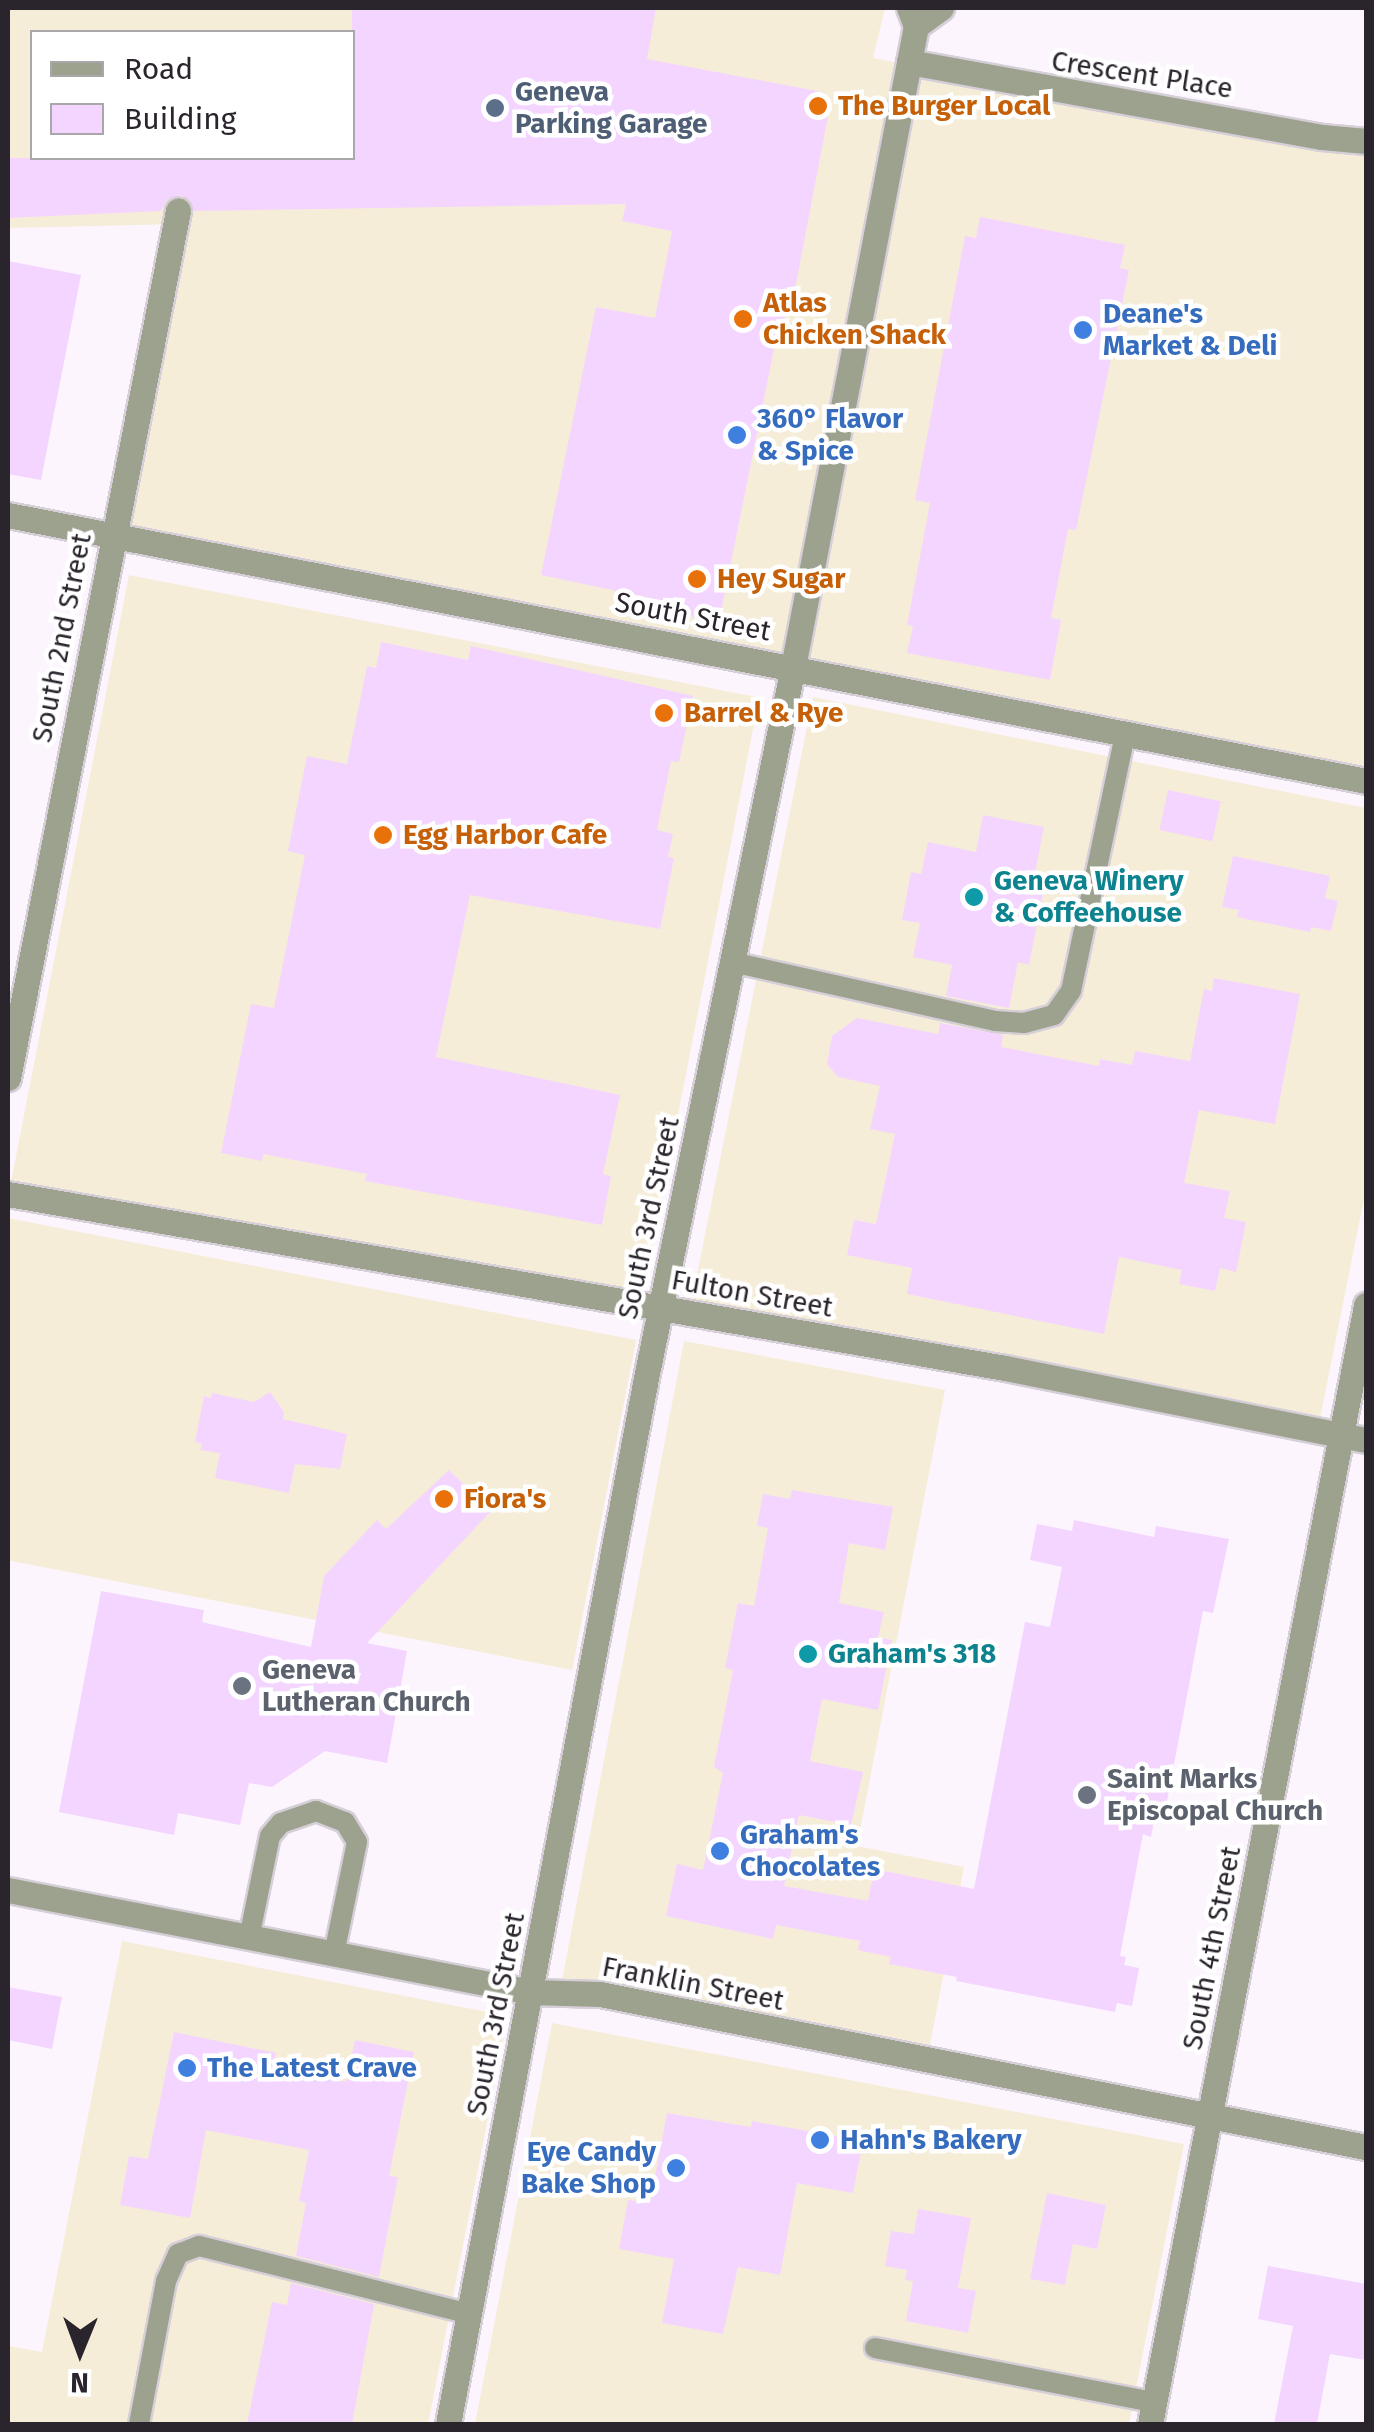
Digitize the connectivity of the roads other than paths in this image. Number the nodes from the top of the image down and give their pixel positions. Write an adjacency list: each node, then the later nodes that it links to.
1 (941, 8): 2 (street, South 3rd Street)
2 (913, 16): 3 (street, South 3rd Street)
3 (909, 62): 4 (street, Crescent Place); 8 (street, South 3rd Street)
4 (1366, 141)
5 (178, 211): 7 (street, South 2nd Street)
6 (8, 515): 7 (street, South Street)
7 (112, 534): 8 (street, South Street); 12 (street, South 2nd Street)
8 (793, 667): 9 (street, South Street); 11 (street, South 3rd Street)
9 (1125, 734): 10 (street, South Street); 11 (lane)
10 (1366, 781)
11 (732, 962): 15 (street, South 3rd Street)
12 (8, 1078)
13 (8, 1194): 15 (street, Fulton Street)
14 (1366, 1305): 16 (street, South 4th Street)
15 (661, 1310): 16 (street, Fulton Street); 20 (street, South 3rd Street)
16 (1354, 1438): 21 (street, South 4th Street)
17 (8, 1890): 18 (street, Franklin Street)
18 (248, 1938): 19 (street, Franklin Street); 19 (lane)
19 (334, 1954): 20 (street, Franklin Street)
20 (531, 1992): 21 (street, Franklin Street); 23 (street, South 3rd Street)
21 (1210, 2116): 22 (street, Franklin Street); 25 (street, South 4th Street)
22 (1366, 2146)
23 (469, 2314): 26 (lane); 27 (street, South 3rd Street)
24 (875, 2348): 25 (lane)
25 (1152, 2413)
26 (139, 2424)
27 (448, 2424)

